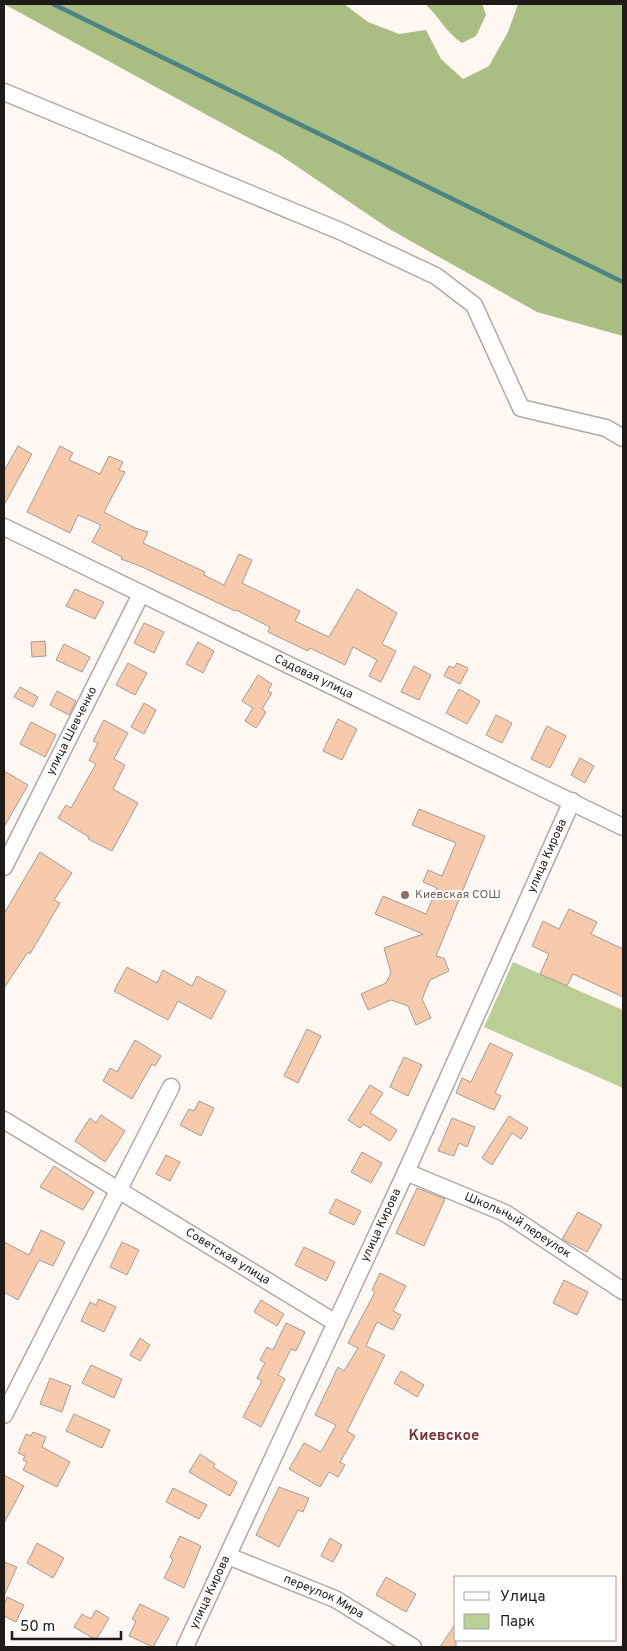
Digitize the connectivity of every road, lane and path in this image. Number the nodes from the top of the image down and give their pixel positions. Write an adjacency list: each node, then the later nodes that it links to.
1 (4, 92): 2 (street)
2 (623, 438)
3 (4, 527): 4 (street, Садовая улица)
4 (141, 594): 5 (street, Садовая улица); 7 (street, улица Шевченко)
5 (572, 801): 6 (street, Садовая улица); 10 (street, улица Кирова)
6 (623, 826)
7 (4, 867)
8 (171, 1087): 11 (street)
9 (4, 1120): 11 (street, Советская улица)
10 (406, 1172): 12 (street, Школьный переулок); 13 (street, улица Кирова)
11 (119, 1191): 13 (street, Советская улица); 14 (street)
12 (623, 1290)
13 (336, 1323): 15 (street, улица Кирова)
14 (4, 1415)
15 (228, 1556): 16 (street, улица Кирова); 17 (street, переулок Мира)
16 (185, 1647)
17 (413, 1647)

